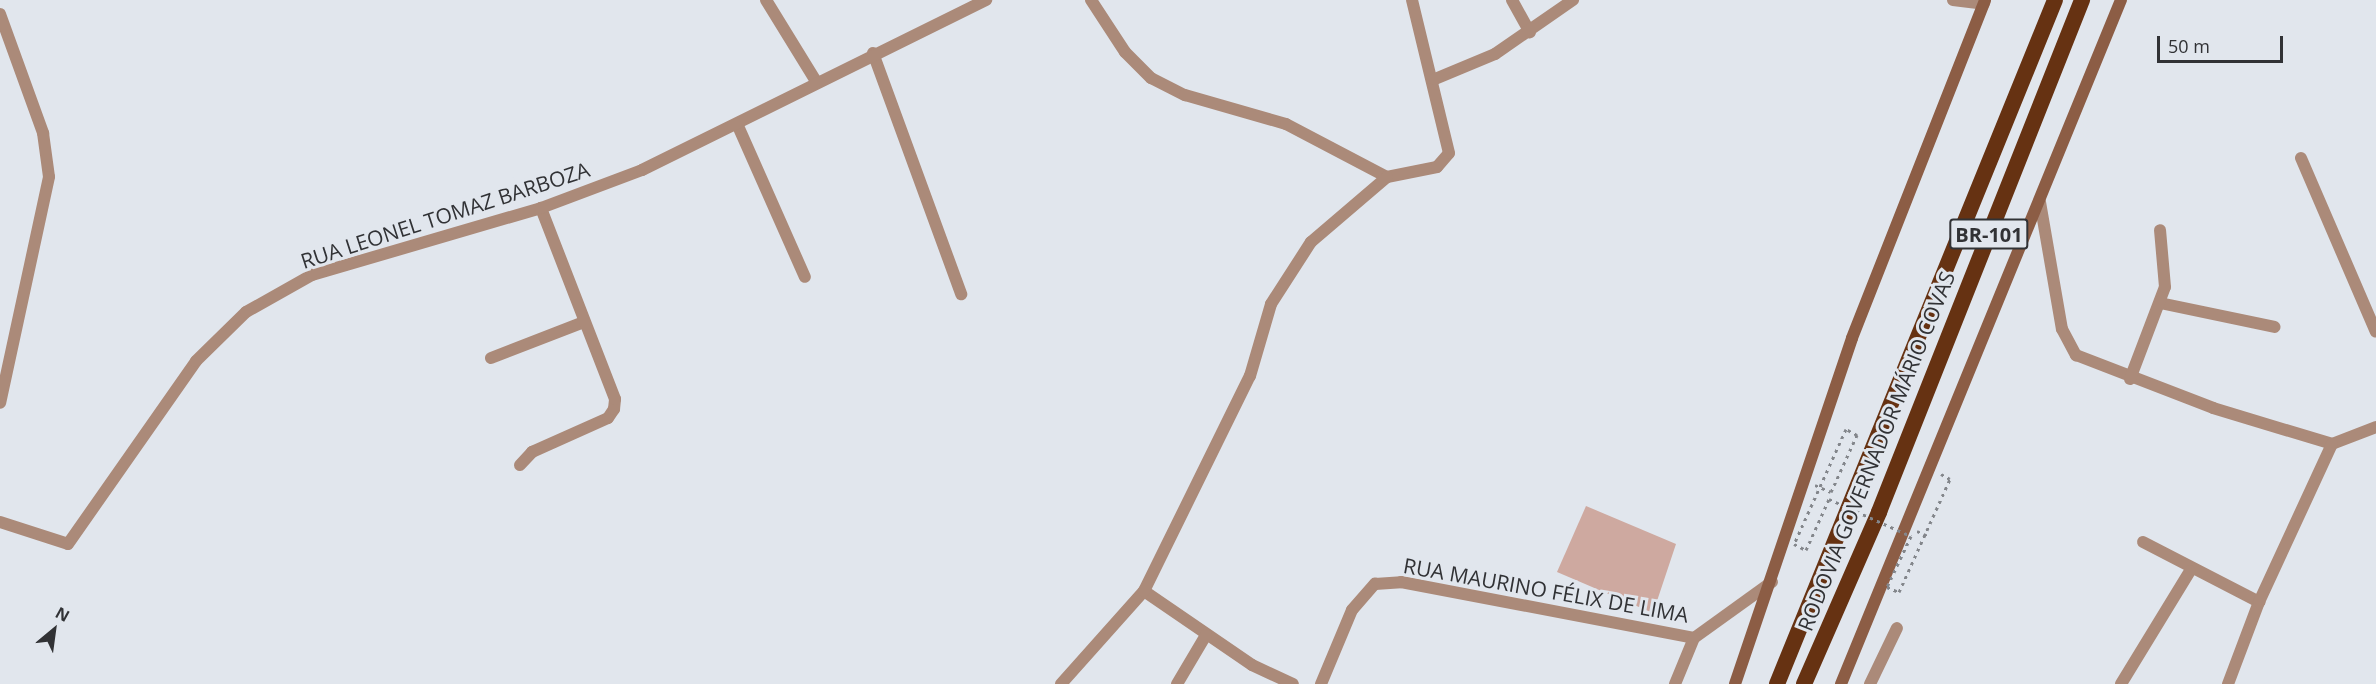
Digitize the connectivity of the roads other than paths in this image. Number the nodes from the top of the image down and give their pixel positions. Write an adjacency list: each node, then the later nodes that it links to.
1 (766, 0): 18 (street)
2 (954, 0): 13 (street)
3 (986, 0): 13 (street, RUA LEONEL TOMAZ BARBOZA)
4 (1091, 0): 21 (street)
5 (1412, 0): 17 (street)
6 (1512, 0): 15 (street)
7 (1573, 0): 15 (street)
8 (1953, 0): 12 (street)
9 (2055, 0): 52 (highway, RODOVIA GOVERNADOR MÁRIO COVAS / BR-101)
10 (2082, 0): 53 (highway, RODOVIA GOVERNADOR MÁRIO COVAS / BR-101)
11 (2121, 0): 22 (main road)
12 (1984, 2): 40 (main road)
13 (960, 12): 16 (street, RUA LEONEL TOMAZ BARBOZA)
14 (0, 14): 33 (street)
15 (1530, 32): 17 (street)
16 (873, 53): 18 (street, RUA LEONEL TOMAZ BARBOZA); 26 (street)
17 (1435, 79): 21 (street)
18 (817, 83): 19 (street, RUA LEONEL TOMAZ BARBOZA)
19 (738, 126): 23 (street, RUA LEONEL TOMAZ BARBOZA); 25 (street)
20 (2301, 158): 30 (street)
21 (1387, 177): 41 (street)
22 (2040, 202): 32 (street); 54 (main road)
23 (541, 208): 28 (street); 37 (street, RUA LEONEL TOMAZ BARBOZA)
24 (2160, 230): 27 (street)
25 (805, 277)
26 (961, 294)
27 (2160, 303): 29 (street); 32 (street)
28 (584, 322): 31 (street); 36 (street)
29 (2275, 327)
30 (2376, 332)
31 (491, 358)
32 (2130, 379): 35 (street)
33 (0, 403)
34 (2376, 427): 35 (street)
35 (2332, 444): 42 (street)
36 (520, 465)
37 (0, 522)
38 (2143, 542): 39 (street)
39 (2190, 571): 42 (street); 56 (street)
40 (1773, 581): 45 (street, RUA MAURINO FÉLIX DE LIMA); 51 (main road)
41 (1144, 591): 44 (street); 46 (street)
42 (2259, 602): 57 (street)
43 (1897, 628): 55 (street)
44 (1206, 635): 47 (street); 48 (street)
45 (1694, 638): 49 (street, RUA MAURINO FÉLIX DE LIMA); 50 (street)
46 (1061, 684)
47 (1178, 684)
48 (1293, 684)
49 (1321, 684)
50 (1675, 684)
51 (1735, 684)
52 (1777, 684)
53 (1804, 684)
54 (1841, 684)
55 (1870, 684)
56 (2121, 684)
57 (2228, 684)

